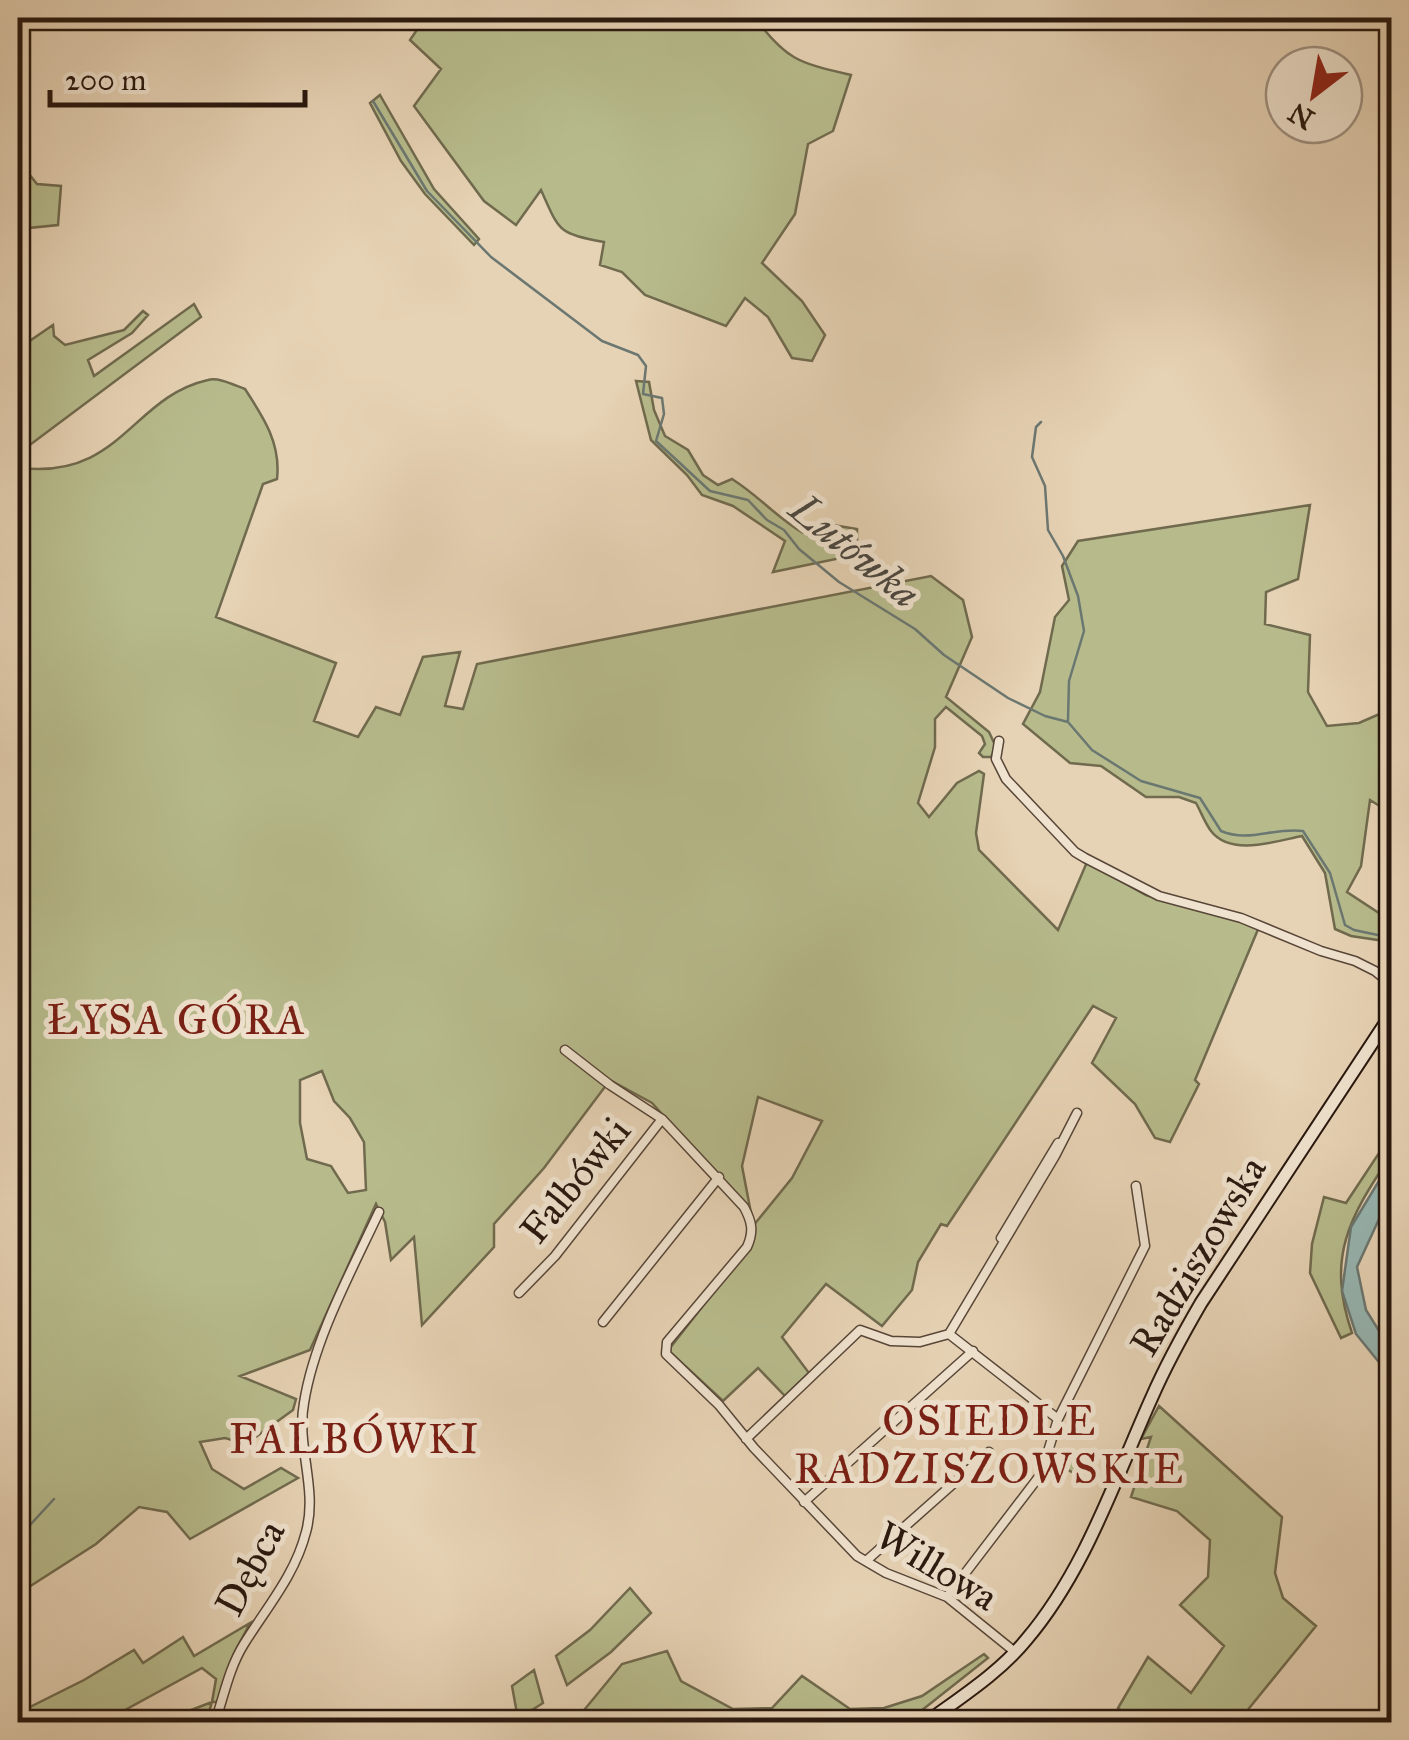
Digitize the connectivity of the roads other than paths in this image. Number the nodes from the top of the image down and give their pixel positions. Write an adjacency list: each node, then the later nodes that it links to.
1 (999, 741): 2 (street)
2 (1392, 985)
3 (1392, 1014): 21 (street, Radziszowska)
4 (564, 1050): 6 (street)
5 (1077, 1114): 12 (street)
6 (662, 1119): 7 (street, Falbówki); 10 (street, Falbówki)
7 (719, 1178): 11 (street); 14 (street, Falbówki)
8 (1136, 1186): 15 (street)
9 (379, 1212): 22 (street, Dębca)
10 (519, 1293)
11 (603, 1322)
12 (949, 1334): 13 (street); 16 (street)
13 (973, 1351): 15 (street); 18 (street)
14 (666, 1354): 16 (street, Willowa)
15 (1058, 1419): 20 (street)
16 (746, 1439): 18 (street, Willowa)
17 (989, 1452): 19 (street)
18 (804, 1502): 19 (street, Willowa)
19 (866, 1561): 20 (street, Willowa)
20 (948, 1597): 21 (street, Willowa)
21 (1015, 1652): 23 (street, Radziszowska)
22 (215, 1722)
23 (926, 1722)

